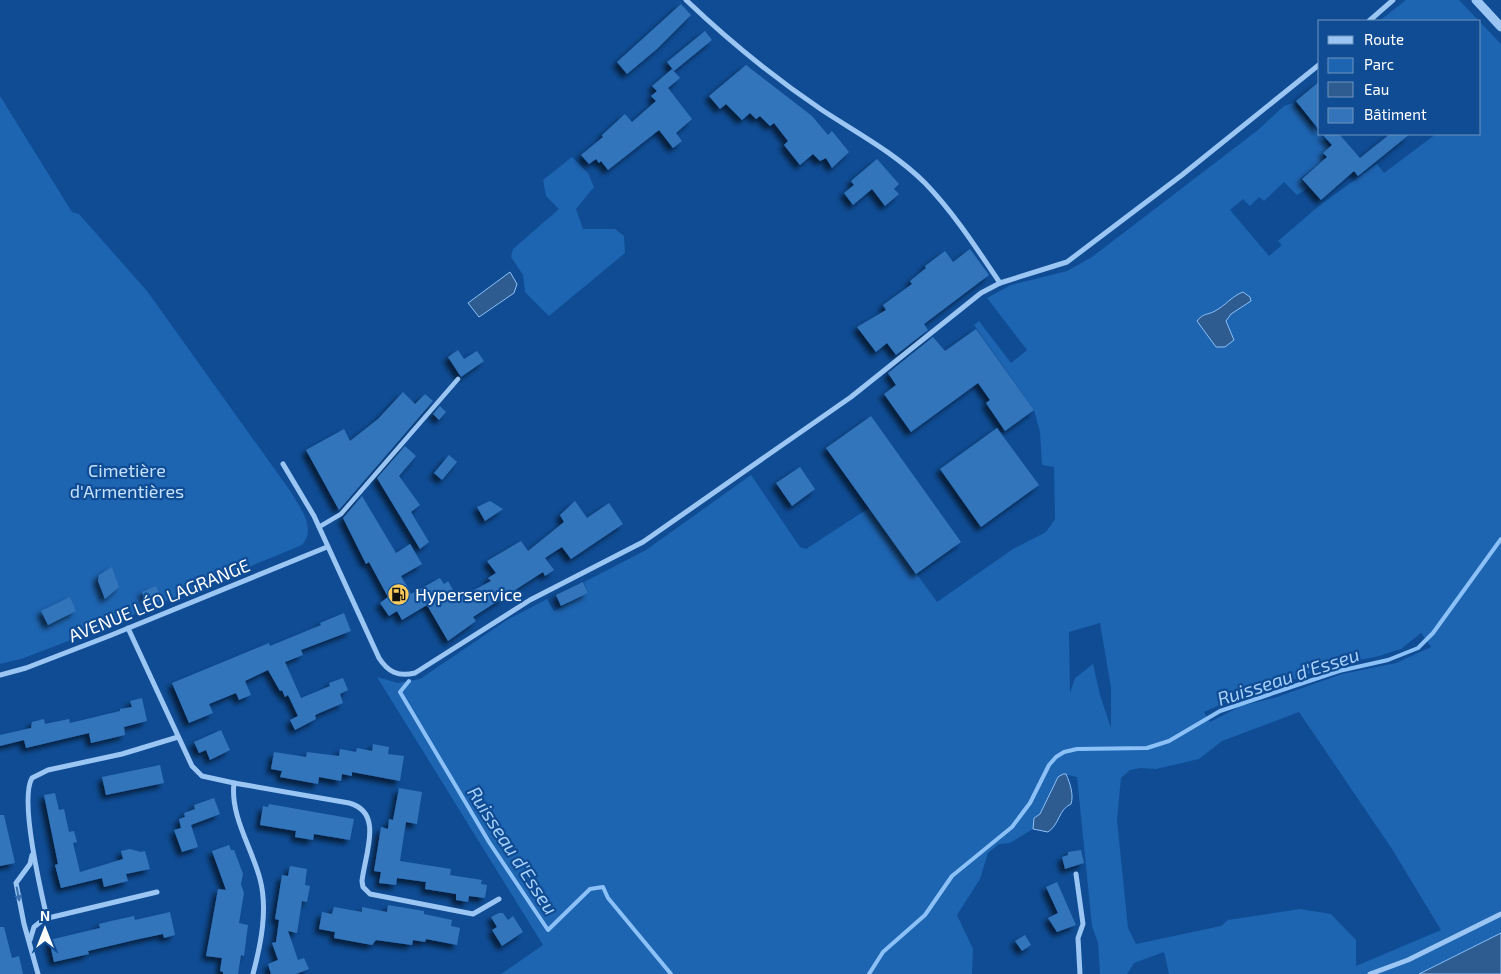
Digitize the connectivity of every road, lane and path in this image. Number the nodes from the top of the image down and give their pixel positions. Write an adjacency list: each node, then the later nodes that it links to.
1 (686, 0): 7 (street)
2 (1393, 0): 4 (street)
3 (1481, 2): 5 (street)
4 (1370, 20)
5 (1501, 26)
6 (1318, 66): 7 (street)
7 (1000, 283): 11 (street)
8 (458, 379): 10 (street)
9 (283, 464): 10 (street)
10 (319, 527): 11 (street)
11 (328, 547): 12 (street, AVENUE LÉO LAGRANGE)
12 (128, 628): 13 (street, AVENUE LÉO LAGRANGE); 14 (street)
13 (0, 675)
14 (178, 737): 15 (street); 16 (street)
15 (234, 783): 19 (street); 24 (street)
16 (32, 852): 21 (street); 22 (street, one-way to 22)
17 (1076, 874): 25 (street)
18 (157, 892): 21 (street)
19 (499, 899)
20 (1501, 914): 26 (street)
21 (47, 918): 22 (street)
22 (30, 940): 23 (street)
23 (38, 974)
24 (254, 974)
25 (1080, 974)
26 (1370, 974)

